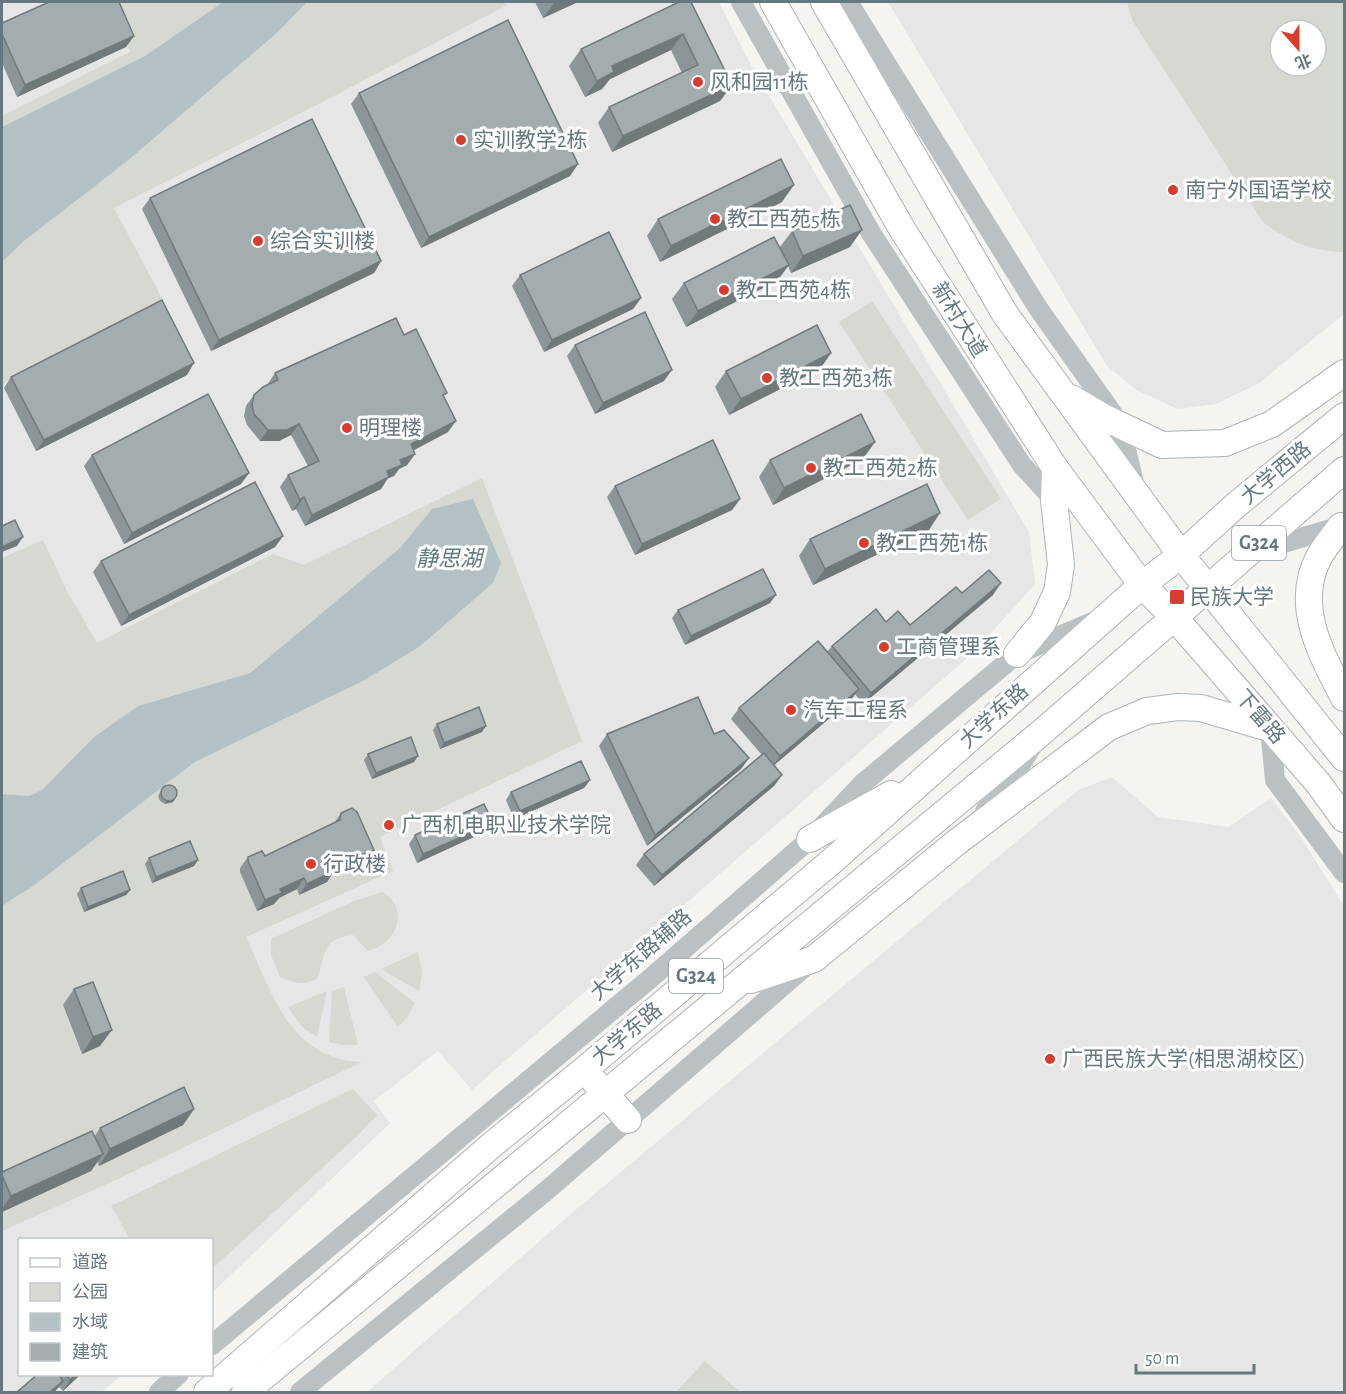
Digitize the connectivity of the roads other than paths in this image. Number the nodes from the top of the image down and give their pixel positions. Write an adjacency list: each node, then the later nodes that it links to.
1 (741, 2): 12 (street)
2 (773, 2): 9 (main road, 新村大道)
3 (824, 2): 6 (main road, 新村大道)
4 (848, 2): 8 (street)
5 (1344, 373): 8 (main road)
6 (1060, 391): 8 (main road); 11 (main road, 新村大道)
7 (1344, 416): 16 (main road, 大学西路 / G324)
8 (1120, 424): 11 (street)
9 (1055, 468): 12 (main road); 13 (main road, 新村大道)
10 (1344, 470): 15 (main road, 大学西路 / G324)
11 (1138, 496): 16 (main road, 新村大道)
12 (1054, 500): 13 (street); 21 (main road)
13 (1088, 514): 17 (main road, 新村大道)
14 (1343, 525): 15 (street); 23 (main road)
15 (1247, 554): 18 (main road, 大学西路 / G324)
16 (1181, 555): 17 (main road, 大学东路 / G324); 18 (main road, 新村大道)
17 (1142, 585): 19 (main road, 大学东路 / G324); 20 (main road, 新村大道)
18 (1208, 588): 20 (main road, 大学西路 / G324); 22 (main road, 下雷路)
19 (1108, 615): 21 (street, 大学东路辅路); 28 (main road, 大学东路 / G324)
20 (1174, 617): 25 (main road, 下雷路); 26 (main road, 大学东路 / G324)
21 (1017, 654): 30 (street, 大学东路辅路)
22 (1299, 698): 24 (main road); 27 (main road, 下雷路)
23 (1344, 698)
24 (1344, 713)
25 (1270, 728): 29 (main road, 下雷路); 31 (main road); 32 (street)
26 (1042, 732): 31 (street); 34 (main road, 大学东路 / G324)
27 (1344, 758)
28 (933, 770): 30 (main road); 35 (main road, 大学东路 / G324)
29 (1344, 819)
30 (810, 839): 38 (street, 大学东路辅路)
31 (957, 842): 33 (main road)
32 (1344, 873)
33 (814, 959): 34 (main road); 37 (street)
34 (737, 985): 36 (main road, 大学东路 / G324)
35 (584, 1070): 36 (main road); 40 (main road, 大学东路 / G324)
36 (605, 1094): 37 (main road); 42 (main road, 大学东路 / G324)
37 (628, 1120): 43 (street)
38 (213, 1344)
39 (177, 1376): 41 (street)
40 (204, 1390)
41 (159, 1392)
42 (245, 1392)
43 (300, 1392)

